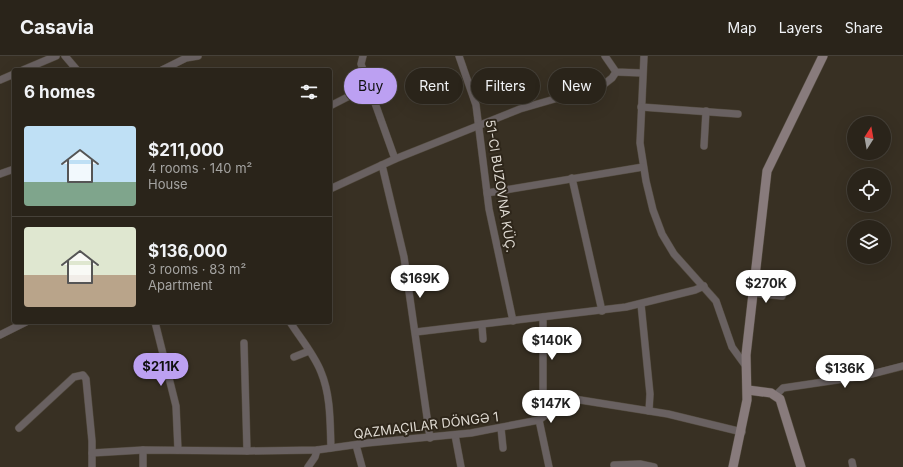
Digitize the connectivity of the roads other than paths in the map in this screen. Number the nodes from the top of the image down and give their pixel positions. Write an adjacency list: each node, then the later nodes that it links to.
1 (56, 56): 9 (street)
2 (65, 56): 10 (street)
3 (198, 56): 11 (street)
4 (363, 56): 12 (street)
5 (459, 56): 23 (street, 51-CI BUZOVNA KÜÇ.)
6 (605, 56): 13 (street)
7 (644, 56): 14 (street)
8 (824, 56): 34 (street)
9 (29, 68)
10 (75, 68)
11 (166, 68)
12 (363, 68)
13 (616, 72): 14 (street); 23 (street)
14 (642, 73): 20 (street)
15 (12, 75): 16 (street)
16 (0, 80)
17 (344, 99): 19 (street)
18 (376, 104): 25 (street)
19 (332, 105)
20 (641, 107): 21 (street); 27 (street)
21 (706, 111): 22 (street); 24 (street)
22 (738, 114)
23 (479, 126): 25 (street); 32 (street, 51-CI BUZOVNA KÜÇ.)
24 (704, 146)
25 (395, 159): 26 (street)
26 (382, 165): 31 (street); 44 (street)
27 (643, 167): 30 (street); 33 (street)
28 (12, 171): 29 (street)
29 (0, 174)
30 (572, 178): 32 (street); 37 (street)
31 (332, 188)
32 (487, 193): 39 (street, 51-CI BUZOVNA KÜÇ.)
33 (704, 286): 36 (street); 50 (street)
34 (753, 293): 35 (street); 50 (street)
35 (782, 296)
36 (641, 304): 37 (street); 55 (street)
37 (602, 311): 38 (street)
38 (543, 317): 39 (street); 54 (street)
39 (513, 321): 43 (street)
40 (22, 324): 45 (street)
41 (156, 324): 66 (street)
42 (291, 324): 48 (street)
43 (482, 326): 44 (street); 46 (street)
44 (416, 332): 61 (street)
45 (0, 335)
46 (482, 339)
47 (244, 343): 68 (street)
48 (309, 351): 49 (street); 63 (street)
49 (294, 357)
50 (745, 365): 52 (street)
51 (903, 366): 53 (street)
52 (748, 390): 53 (street); 59 (street)
53 (776, 394): 79 (street)
54 (557, 407): 55 (street); 56 (street)
55 (649, 411): 59 (street)
56 (539, 420): 58 (street); 76 (street)
57 (19, 428): 69 (street)
58 (501, 428): 60 (street); 64 (street)
59 (742, 432): 78 (street)
60 (455, 435): 61 (street); 75 (street)
61 (430, 438): 62 (street)
62 (356, 445): 63 (street); 74 (street)
63 (331, 448): 67 (street)
64 (503, 448)
65 (143, 450): 66 (street); 69 (street); 72 (street)
66 (178, 450): 68 (street)
67 (317, 450): 68 (street); 73 (street)
68 (247, 451)
69 (92, 453): 71 (street)
70 (614, 465): 77 (street)
71 (92, 467)
72 (143, 467)
73 (308, 467)
74 (362, 467)
75 (461, 467)
76 (549, 467)
77 (654, 467)
78 (733, 467)
79 (801, 467)

